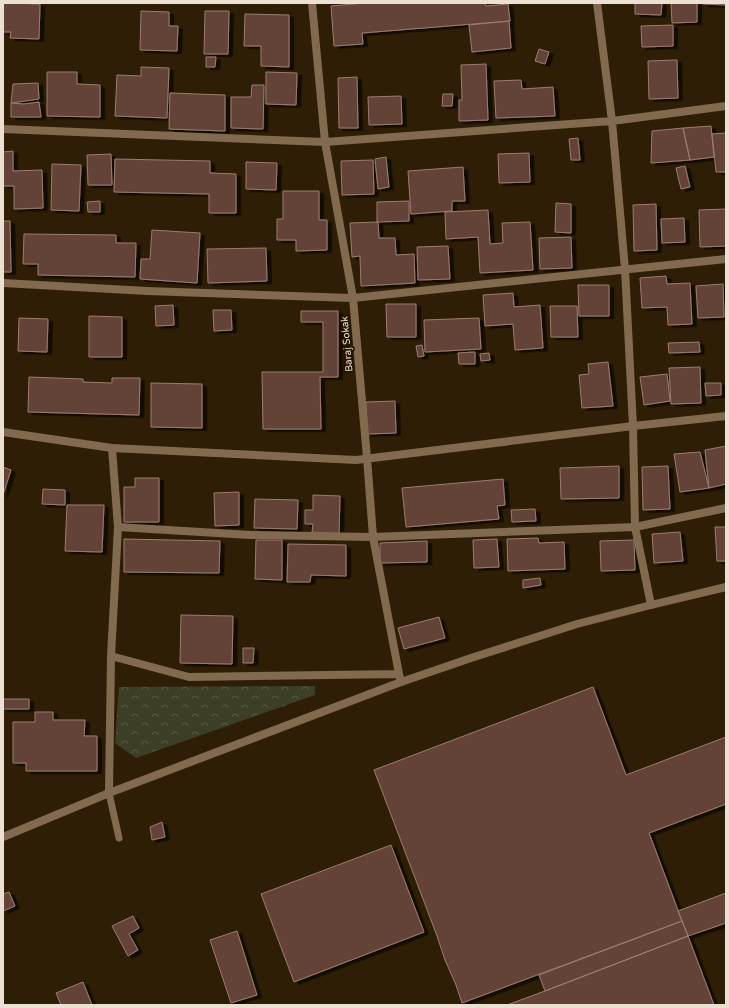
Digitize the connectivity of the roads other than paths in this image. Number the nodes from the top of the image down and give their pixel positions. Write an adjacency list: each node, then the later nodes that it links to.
1 (312, 3): 6 (street, Baraj Sokak)
2 (597, 3): 4 (street)
3 (726, 106): 4 (street)
4 (612, 121): 6 (street); 8 (street)
5 (3, 129): 6 (street)
6 (325, 142): 10 (street, Baraj Sokak)
7 (726, 259): 8 (street)
8 (625, 269): 10 (street); 12 (street)
9 (3, 283): 10 (street)
10 (353, 298): 15 (street, Baraj Sokak)
11 (726, 416): 12 (street)
12 (633, 426): 15 (street); 17 (street)
13 (3, 432): 14 (street)
14 (112, 448): 15 (street); 18 (street)
15 (367, 458): 19 (street, Baraj Sokak)
16 (726, 508): 17 (street)
17 (635, 526): 19 (street); 21 (street)
18 (118, 527): 19 (street); 22 (street)
19 (373, 537): 23 (street, Baraj Sokak)
20 (726, 587): 21 (street)
21 (651, 604): 24 (street)
22 (111, 656): 23 (street); 25 (street)
23 (399, 674): 24 (street, Baraj Sokak)
24 (401, 682): 25 (street)
25 (109, 793): 26 (street); 27 (lane)
26 (3, 837)
27 (119, 838)

